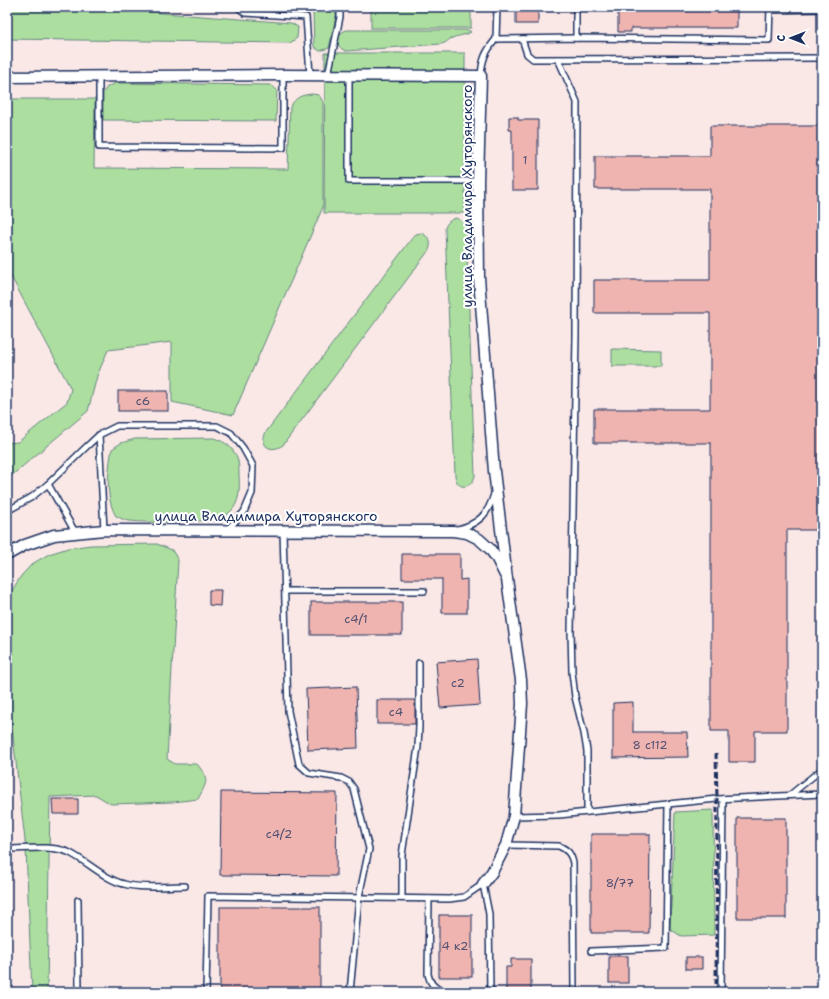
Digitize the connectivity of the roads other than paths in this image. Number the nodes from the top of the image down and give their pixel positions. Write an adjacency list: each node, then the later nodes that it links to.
1 (238, 7): 8 (lane)
2 (244, 7): 8 (lane)
3 (340, 7): 16 (lane)
4 (497, 7): 10 (lane)
5 (576, 7): 9 (lane)
6 (770, 8): 7 (lane); 9 (lane)
7 (822, 9)
8 (245, 14): 15 (lane)
9 (576, 38): 11 (lane)
10 (496, 39): 11 (lane); 19 (lane)
11 (522, 39): 13 (lane)
12 (822, 58): 13 (lane)
13 (558, 59): 41 (lane)
14 (284, 75): 15 (street); 18 (street); 18 (lane)
15 (310, 75): 16 (street)
16 (328, 75): 17 (street)
17 (348, 75): 19 (street); 21 (lane)
18 (98, 76): 20 (street)
19 (481, 76): 21 (street, улица Владимира Хуторянского)
20 (7, 77)
21 (478, 181): 24 (street, улица Владимира Хуторянского)
22 (100, 435): 23 (lane); 26 (lane); 28 (lane)
23 (48, 484): 25 (lane); 30 (lane)
24 (496, 489): 27 (lane); 32 (street, улица Владимира Хуторянского)
25 (7, 511)
26 (104, 530): 28 (street, улица Владимира Хуторянского); 30 (street, улица Владимира Хуторянского)
27 (453, 530): 29 (street, улица Владимира Хуторянского); 32 (street, улица Владимира Хуторянского)
28 (227, 531): 29 (street, улица Владимира Хуторянского)
29 (283, 531): 33 (lane)
30 (75, 532): 31 (street, улица Владимира Хуторянского)
31 (7, 555)
32 (507, 579): 42 (street, улица Владимира Хуторянского)
33 (285, 591): 34 (lane); 47 (lane)
34 (424, 591)
35 (419, 662): 48 (lane)
36 (822, 769): 38 (lane)
37 (822, 794): 38 (lane)
38 (790, 795): 39 (lane)
39 (723, 799): 40 (lane); 57 (lane)
40 (668, 804): 41 (lane); 51 (lane)
41 (587, 812): 42 (lane)
42 (514, 816): 43 (street, улица Владимира Хуторянского)
43 (506, 845): 45 (street, улица Владимира Хуторянского); 56 (lane)
44 (7, 849): 46 (lane)
45 (483, 884): 49 (lane); 55 (lane)
46 (185, 886)
47 (359, 897): 48 (lane); 53 (lane); 54 (lane)
48 (402, 898): 49 (lane)
49 (429, 899): 55 (lane)
50 (78, 900): 52 (lane)
51 (591, 951)
52 (79, 992)
53 (206, 992)
54 (350, 992)
55 (490, 992)
56 (574, 992)
57 (721, 992)

